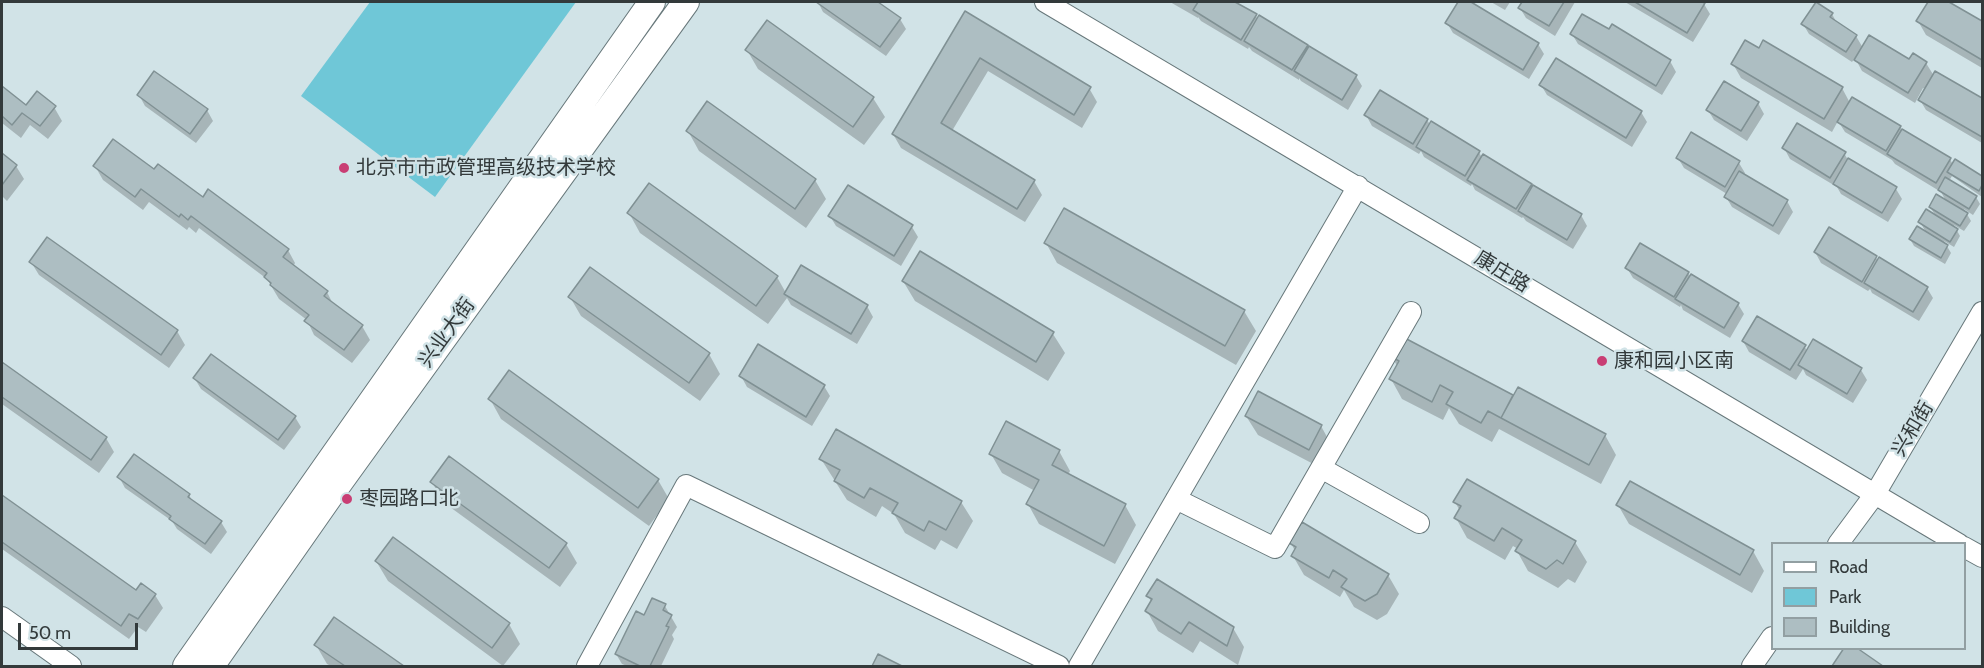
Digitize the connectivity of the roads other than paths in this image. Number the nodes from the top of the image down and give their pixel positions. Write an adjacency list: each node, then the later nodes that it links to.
1 (652, 2): 18 (main road, 兴业大街)
2 (686, 2): 19 (main road, 兴业大街)
3 (1045, 2): 4 (street, 康庄路)
4 (1358, 186): 8 (street, 康庄路); 9 (street)
5 (1411, 312): 7 (street)
6 (1983, 312): 8 (street, 兴和街)
7 (1321, 468): 9 (street); 10 (street)
8 (1875, 494): 11 (street, 兴和街); 12 (street, 康庄路)
9 (1176, 499): 22 (street)
10 (1419, 523)
11 (1839, 542)
12 (1957, 542)
13 (1966, 548): 14 (street)
14 (1983, 557)
15 (2, 617): 17 (street)
16 (1771, 640): 23 (street)
17 (71, 666)
18 (186, 666)
19 (211, 666)
20 (587, 666): 21 (street)
21 (1059, 666)
22 (1079, 666)
23 (1752, 666)

